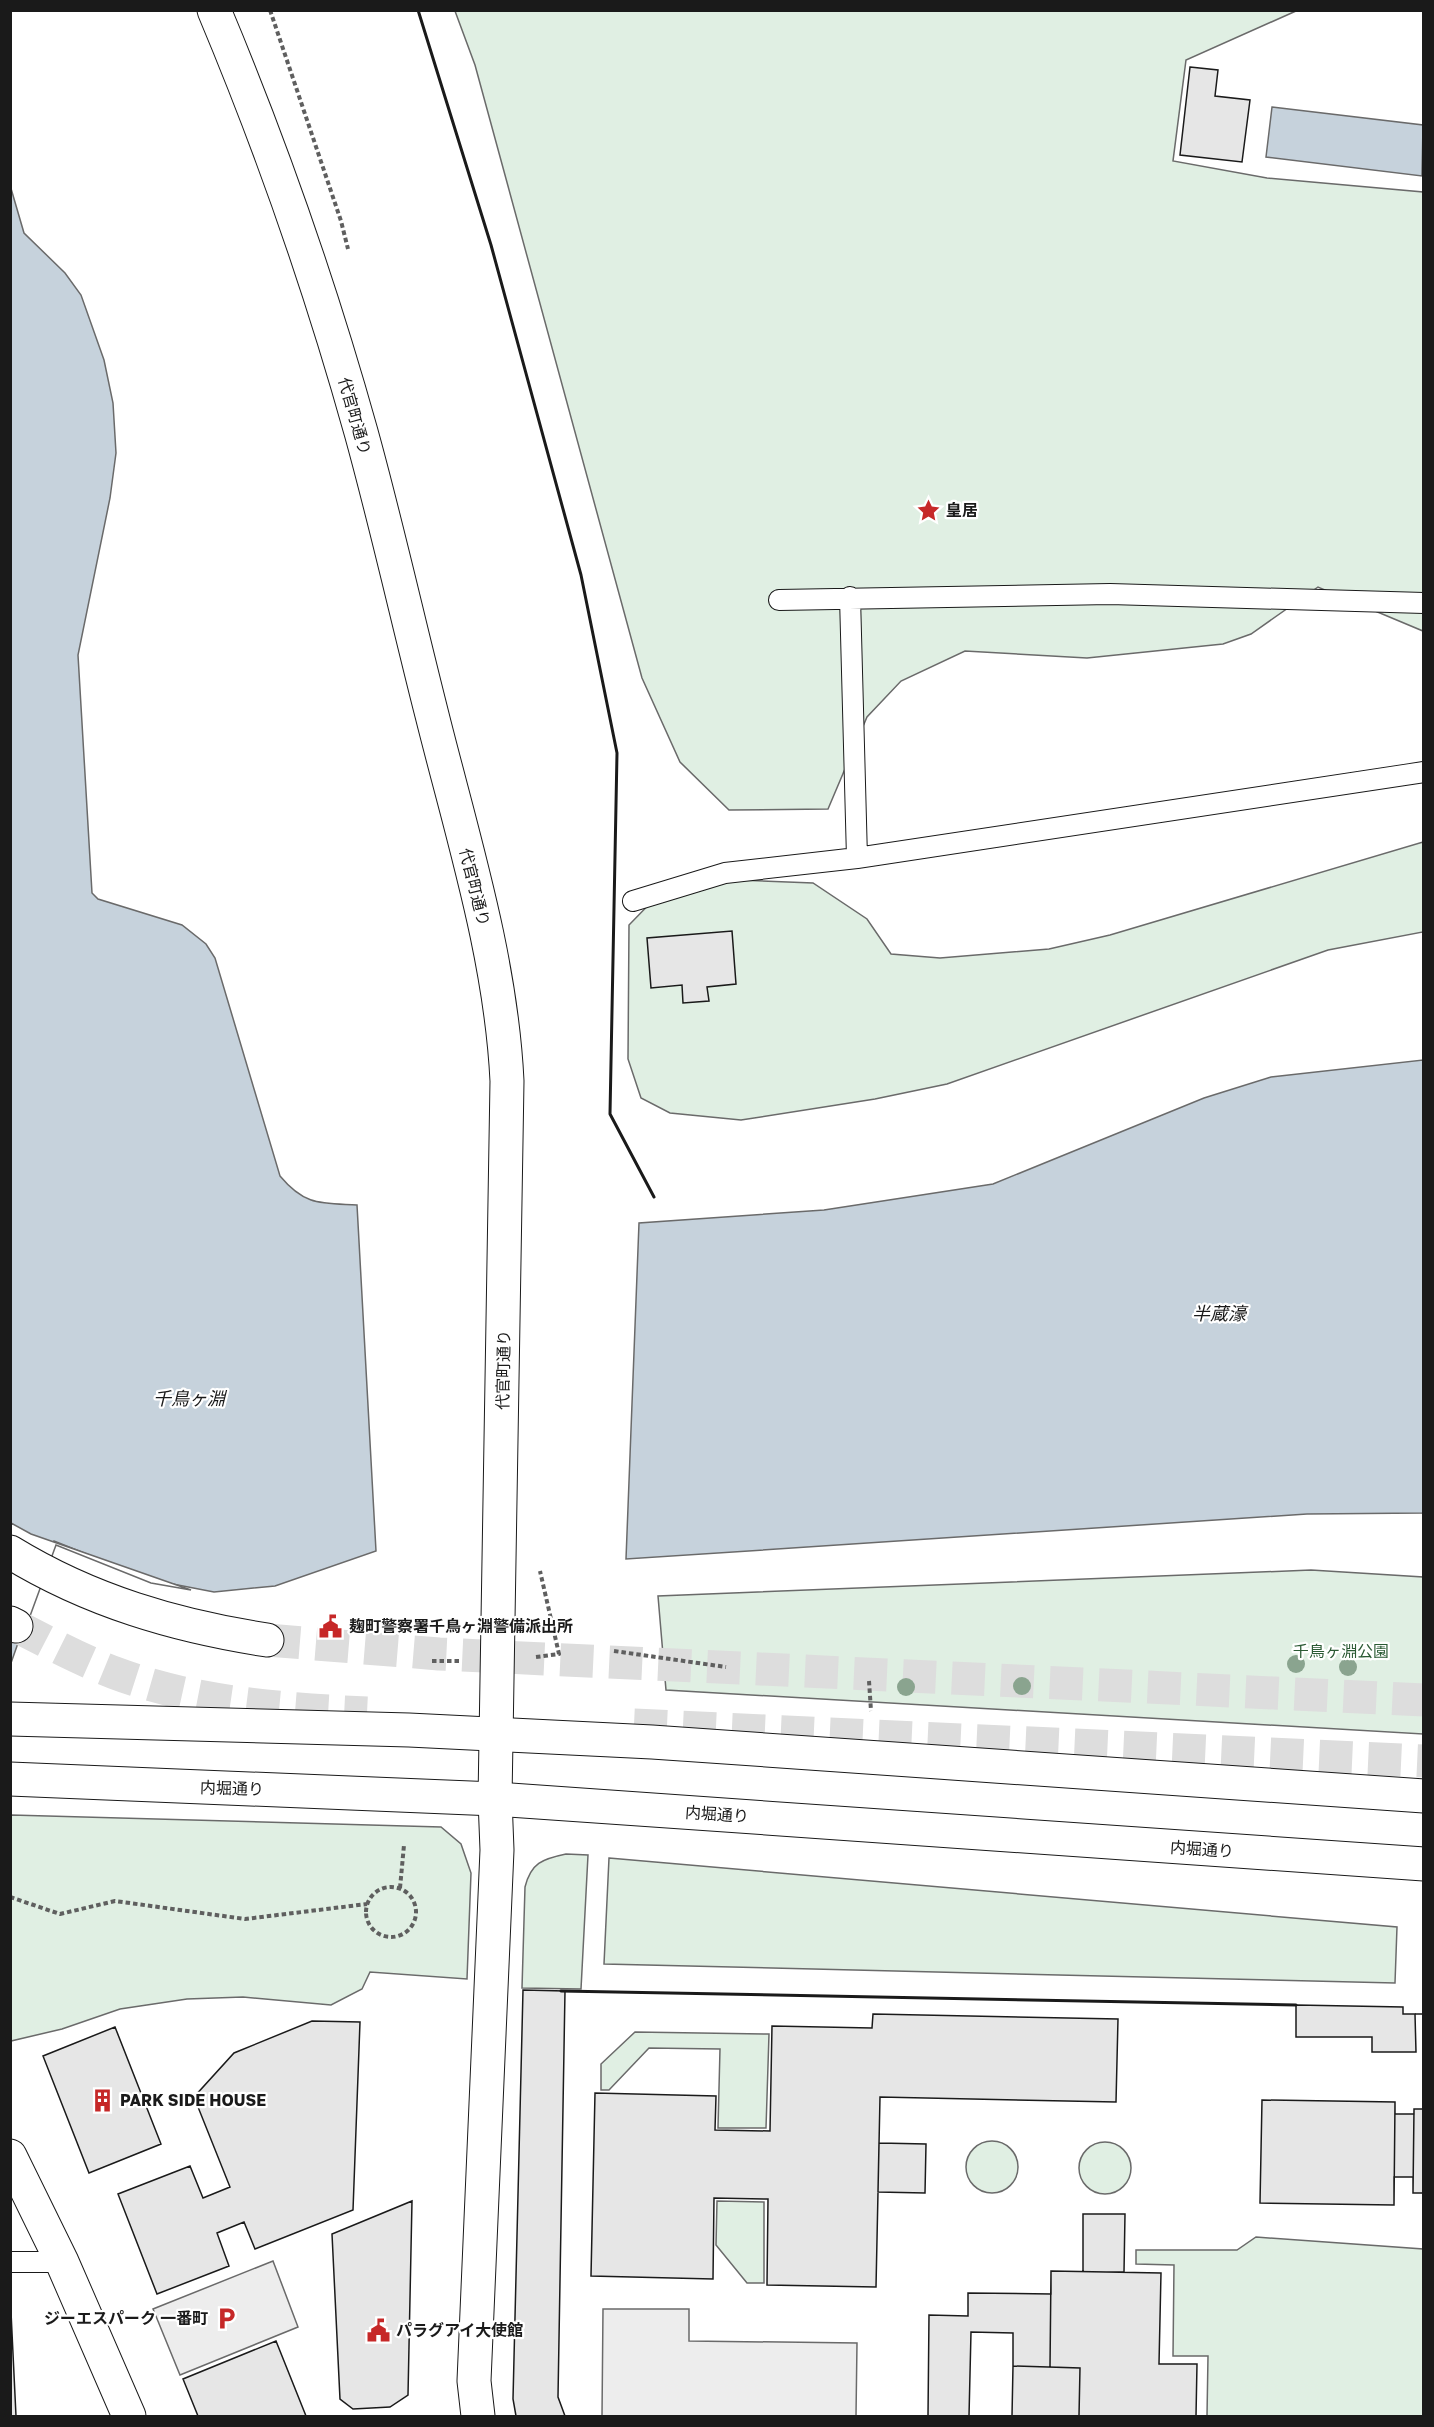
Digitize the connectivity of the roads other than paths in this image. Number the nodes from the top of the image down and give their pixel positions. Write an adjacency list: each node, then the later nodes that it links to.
1 (214, 10): 11 (main road, 代官町通り)
2 (850, 597): 3 (lane); 4 (lane); 6 (lane)
3 (779, 600)
4 (1424, 603)
5 (1424, 772): 6 (lane)
6 (857, 858): 7 (lane)
7 (633, 901)
8 (10, 1552): 9 (main road)
9 (267, 1640)
10 (10, 1719): 11 (main road)
11 (496, 1735): 13 (main road); 14 (main road, 代官町通り)
12 (10, 1779): 14 (main road, 内堀通り)
13 (1424, 1796)
14 (495, 1799): 15 (main road, 内堀通り); 20 (main road, 代官町通り)
15 (1424, 1864)
16 (10, 2156): 18 (main road)
17 (10, 2262): 18 (lane)
18 (62, 2262): 19 (main road)
19 (129, 2416)
20 (478, 2416)

